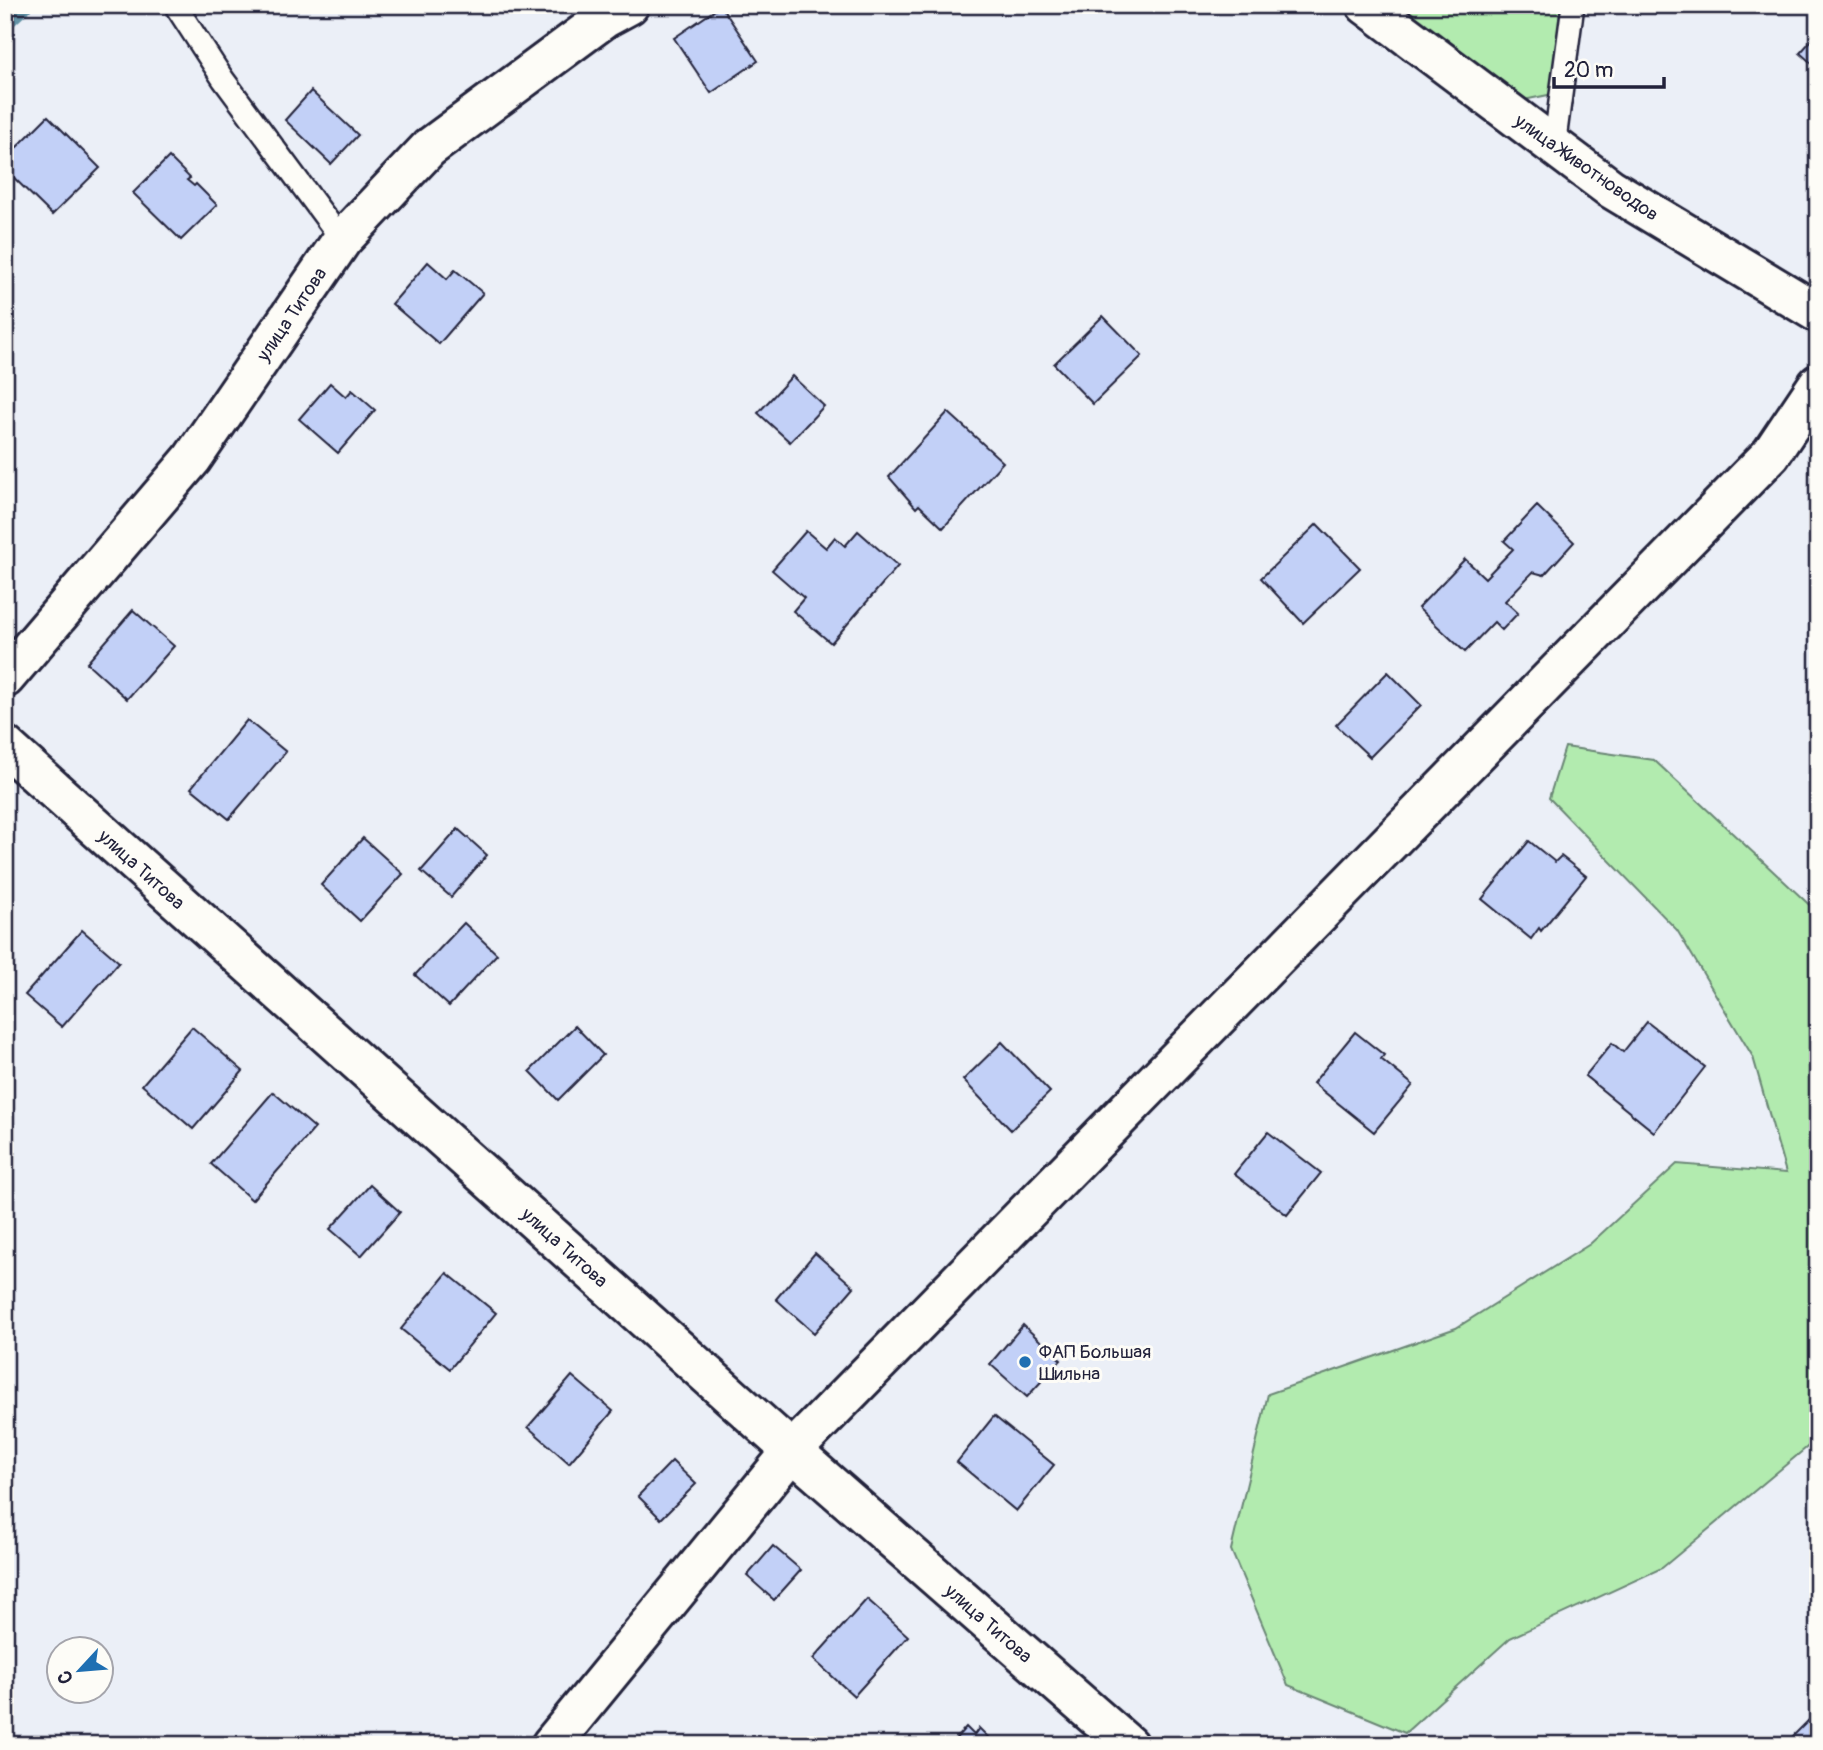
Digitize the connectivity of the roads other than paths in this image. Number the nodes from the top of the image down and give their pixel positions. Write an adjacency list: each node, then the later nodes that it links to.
1 (175, 5): 6 (lane)
2 (629, 5): 6 (street, улица Титова)
3 (1366, 5): 5 (street, улица Животноводов)
4 (1573, 5): 5 (lane)
5 (1553, 147): 7 (street, улица Животноводов)
6 (342, 240): 9 (street, улица Титова)
7 (1818, 313)
8 (1818, 384): 11 (street)
9 (5, 678)
10 (5, 746): 11 (street, улица Титова)
11 (792, 1451): 12 (street); 13 (street, улица Титова)
12 (551, 1745)
13 (1128, 1745)

